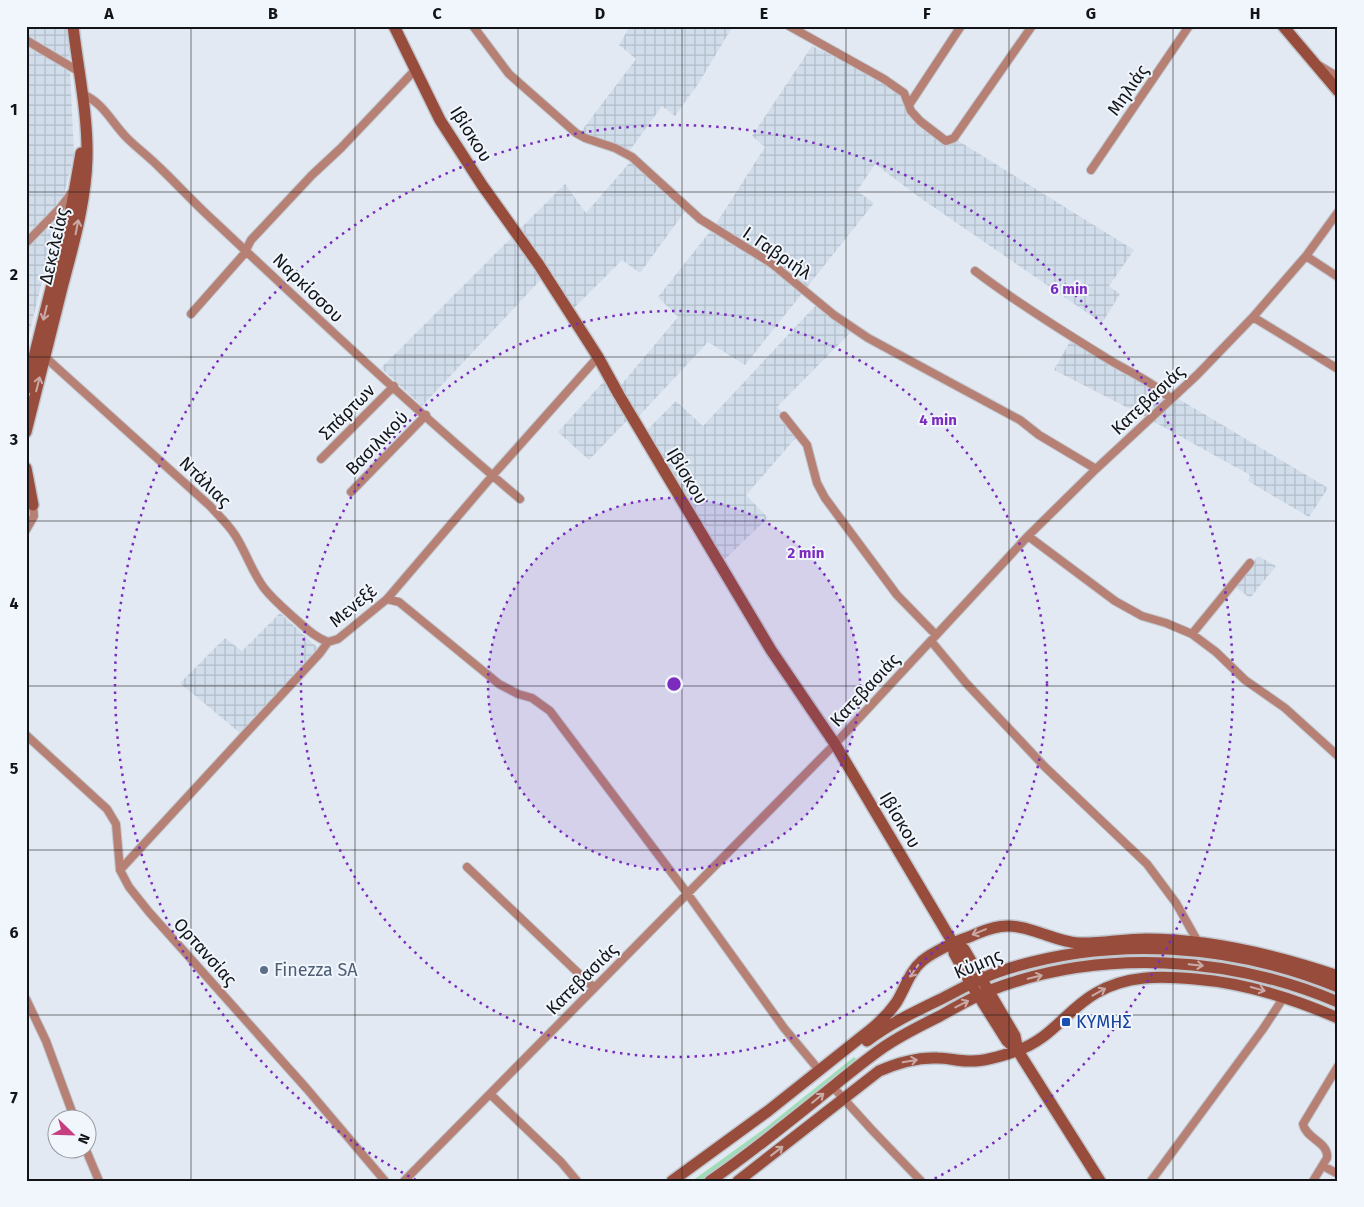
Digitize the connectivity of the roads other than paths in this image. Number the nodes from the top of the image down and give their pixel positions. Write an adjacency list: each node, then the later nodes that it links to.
1 (74, 26): 12 (street, Δεκελείας)
2 (394, 26): 11 (street, Ιβίσκου)
3 (473, 26): 38 (street, Ι. Γαβριήλ)
4 (961, 26): 16 (street)
5 (1032, 26): 16 (street)
6 (1189, 26): 17 (street, Μηλιάς)
7 (1283, 26): 10 (street)
8 (793, 27): 16 (street)
9 (26, 40): 12 (street)
10 (1313, 62): 13 (street); 14 (street)
11 (416, 69): 21 (street); 28 (street, Ιβίσκου)
12 (78, 71): 15 (street, Δεκελείας)
13 (1338, 77)
14 (1338, 91)
15 (82, 94): 18 (street, Δεκελείας); 21 (street, Ναρκίσσου); 27 (street, Δεκελείας, one-way to 15)
16 (909, 105)
17 (1091, 170)
18 (75, 188): 20 (street); 31 (street, Δεκελείας, one-way to 31)
19 (1338, 212): 22 (street, Κατεβασιάς)
20 (26, 243)
21 (246, 250): 25 (street); 30 (street, Ναρκίσσου)
22 (1306, 256): 24 (street); 26 (street, Κατεβασιάς)
23 (975, 271): 32 (street)
24 (1338, 277)
25 (191, 314)
26 (1253, 317): 29 (street); 32 (street, Κατεβασιάς)
27 (45, 356): 35 (street, Δεκελείας, one-way to 27); 49 (street, Ντάλιας)
28 (598, 357): 39 (street, Μενεξέ); 51 (street, Ιβίσκου)
29 (1338, 369)
30 (394, 386): 33 (street, Ναρκίσσου); 36 (street, Σπάρτων)
31 (26, 389)
32 (1171, 399): 38 (street, Κατεβασιάς)
33 (426, 415): 39 (street, Ναρκίσσου); 40 (street, Βασιλικού)
34 (784, 416): 48 (street)
35 (26, 432)
36 (321, 459)
37 (26, 468): 42 (street)
38 (1096, 469): 44 (street, Κατεβασιάς)
39 (493, 476): 41 (street, Ναρκίσσου); 46 (street, Μενεξέ)
40 (350, 492)
41 (520, 499)
42 (30, 502): 43 (street)
43 (26, 530)
44 (1028, 536): 47 (street); 48 (street, Κατεβασιάς)
45 (1250, 563): 47 (street)
46 (386, 599): 49 (street, Μενεξέ); 55 (street)
47 (1192, 634): 52 (street)
48 (934, 638): 51 (street, Κατεβασιάς); 57 (street)
49 (328, 642): 54 (street, Μενεξέ)
50 (26, 735): 54 (street, Ορτανσίας)
51 (835, 744): 55 (street, Κατεβασιάς); 56 (street, Ιβίσκου)
52 (1338, 756)
53 (467, 867): 61 (street)
54 (120, 870): 78 (street, Ορτανσίας)
55 (687, 894): 61 (street, Κατεβασιάς); 69 (street)
56 (953, 942): 57 (street, one-way to 56); 59 (street, Ιβίσκου); 69 (street, one-way to 69)
57 (1198, 942): 58 (street)
58 (1338, 976)
59 (976, 981): 60 (street, Κύμης); 62 (street, Ιβίσκου); 82 (street, Κύμης)
60 (1338, 987)
61 (594, 988): 71 (street, Κατεβασιάς)
62 (984, 993): 65 (street, Κύμης, one-way to 65); 67 (street, Ιβίσκου); 70 (street, Κύμης, one-way to 62)
63 (1284, 997): 66 (street); 67 (street, one-way to 63); 87 (street)
64 (26, 999): 73 (street)
65 (1338, 1002)
66 (1338, 1018)
67 (1018, 1051): 72 (street, one-way to 67); 86 (street, Ιβίσκου)
68 (1338, 1066): 75 (street)
69 (819, 1070): 81 (street)
70 (833, 1087): 72 (street); 83 (street, Κύμης, one-way to 70)
71 (490, 1094): 79 (street, Κατεβασιάς); 80 (street)
72 (843, 1098): 84 (street, one-way to 72); 85 (street)
73 (71, 1110)
74 (90, 1160): 77 (street)
75 (1323, 1166): 76 (street); 88 (street)
76 (1338, 1174)
77 (99, 1181)
78 (385, 1181)
79 (404, 1181)
80 (577, 1181)
81 (672, 1181)
82 (684, 1181)
83 (710, 1181)
84 (738, 1181)
85 (921, 1181)
86 (1100, 1181)
87 (1151, 1181)
88 (1313, 1181)

